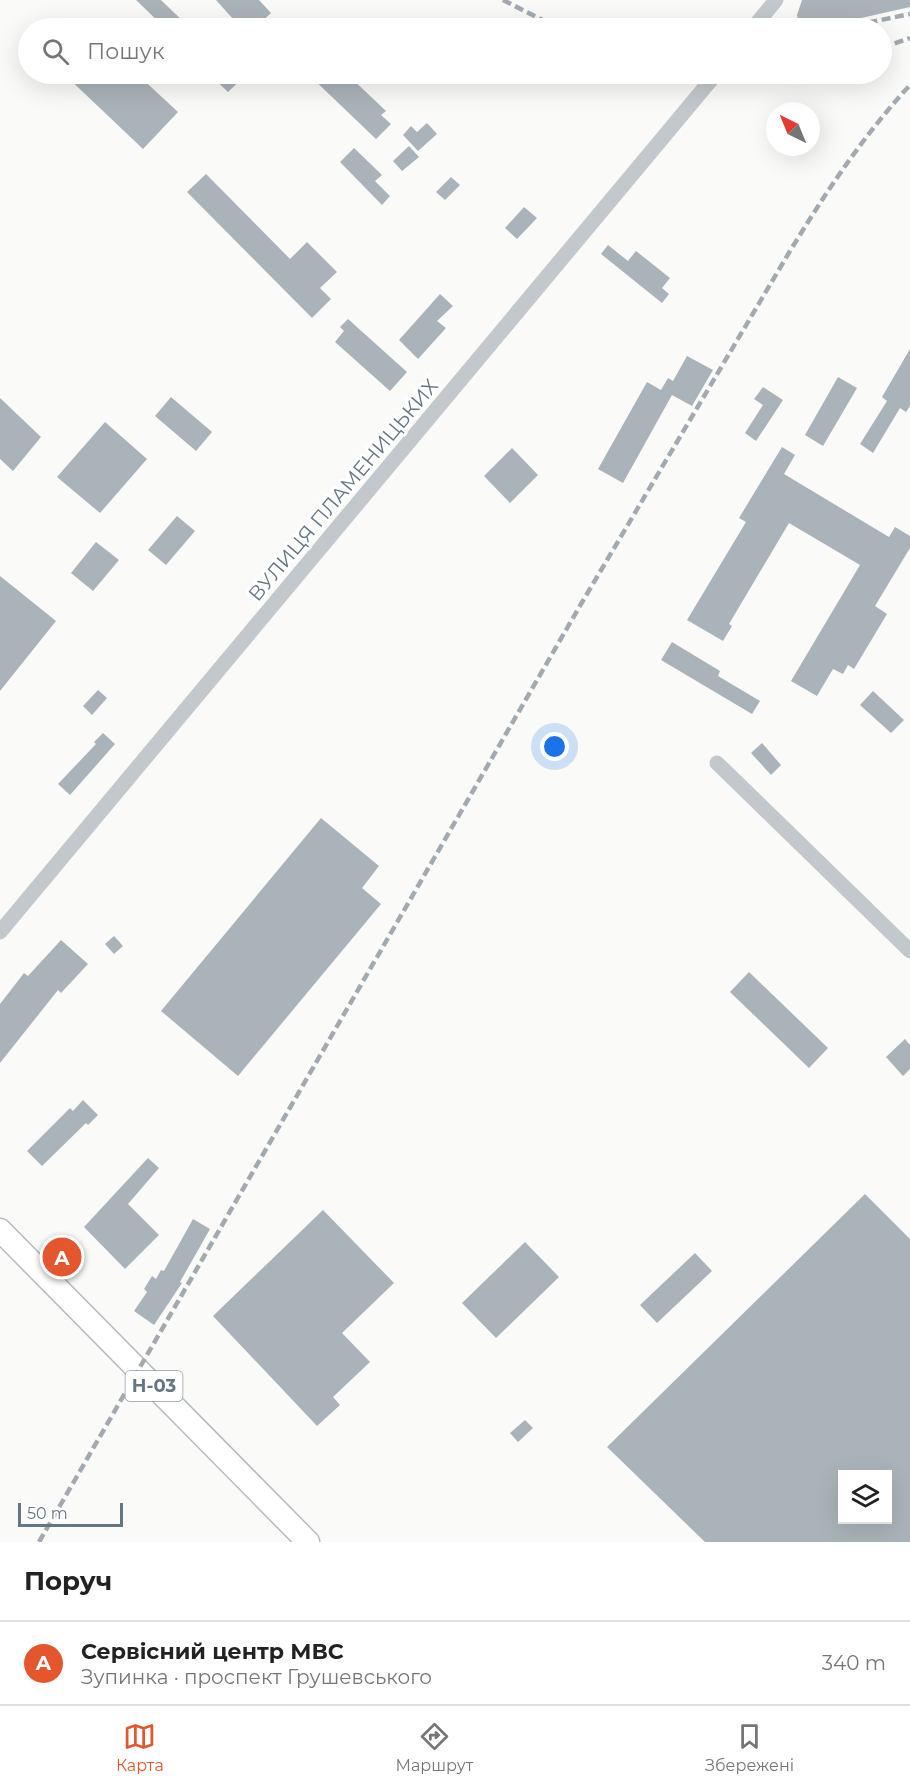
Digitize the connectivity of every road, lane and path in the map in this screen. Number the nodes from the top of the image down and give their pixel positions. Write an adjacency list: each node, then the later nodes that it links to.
1 (776, 0): 2 (street)
2 (761, 18)
3 (708, 84): 5 (street, ВУЛИЦЯ ПЛАМЕНИЦЬКИХ)
4 (717, 763): 6 (street)
5 (0, 932)
6 (910, 951)
7 (0, 1230): 8 (main road, Н-03)
8 (308, 1542)

